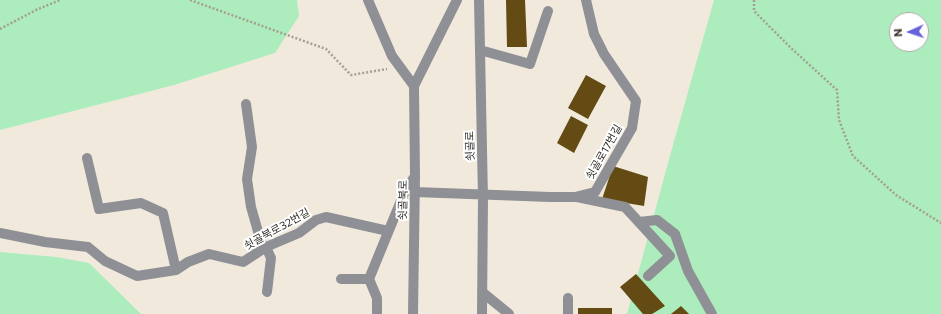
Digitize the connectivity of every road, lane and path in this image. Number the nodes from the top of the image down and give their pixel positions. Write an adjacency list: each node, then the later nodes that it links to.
1 (60, 0): 9 (path)
2 (190, 0): 11 (path)
3 (368, 0): 11 (street)
4 (456, 0): 12 (street, 쇳골북로)
5 (479, 0): 10 (street, 쇳골로)
6 (586, 0): 18 (street, 쇳골로17번길)
7 (754, 0): 20 (path)
8 (548, 11): 10 (street)
9 (0, 29)
10 (480, 50): 17 (street, 쇳골로)
11 (400, 67): 12 (street)
12 (414, 86): 15 (street, 쇳골북로)
13 (246, 104): 23 (street)
14 (87, 158): 24 (street)
15 (415, 176): 16 (street, 쇳골북로); 21 (street)
16 (415, 192): 17 (street, 쇳골로17번길); 32 (street, 쇳골북로)
17 (483, 193): 18 (street, 쇳골로17번길); 29 (street, 쇳골로)
18 (576, 197): 19 (street)
19 (639, 222): 25 (street); 36 (street)
20 (941, 223)
21 (388, 232): 23 (street, 쇳골북로32번길); 27 (street)
22 (0, 233): 24 (street, 쇳골북로32번길)
23 (265, 248): 24 (street, 쇳골북로32번길); 28 (street)
24 (176, 270)
25 (648, 276)
26 (341, 279): 27 (street)
27 (369, 279): 31 (street)
28 (267, 292)
29 (482, 292): 33 (street, 쇳골로); 34 (street)
30 (568, 298): 35 (street)
31 (377, 314)
32 (414, 314)
33 (482, 314)
34 (509, 314)
35 (568, 314)
36 (712, 314)

